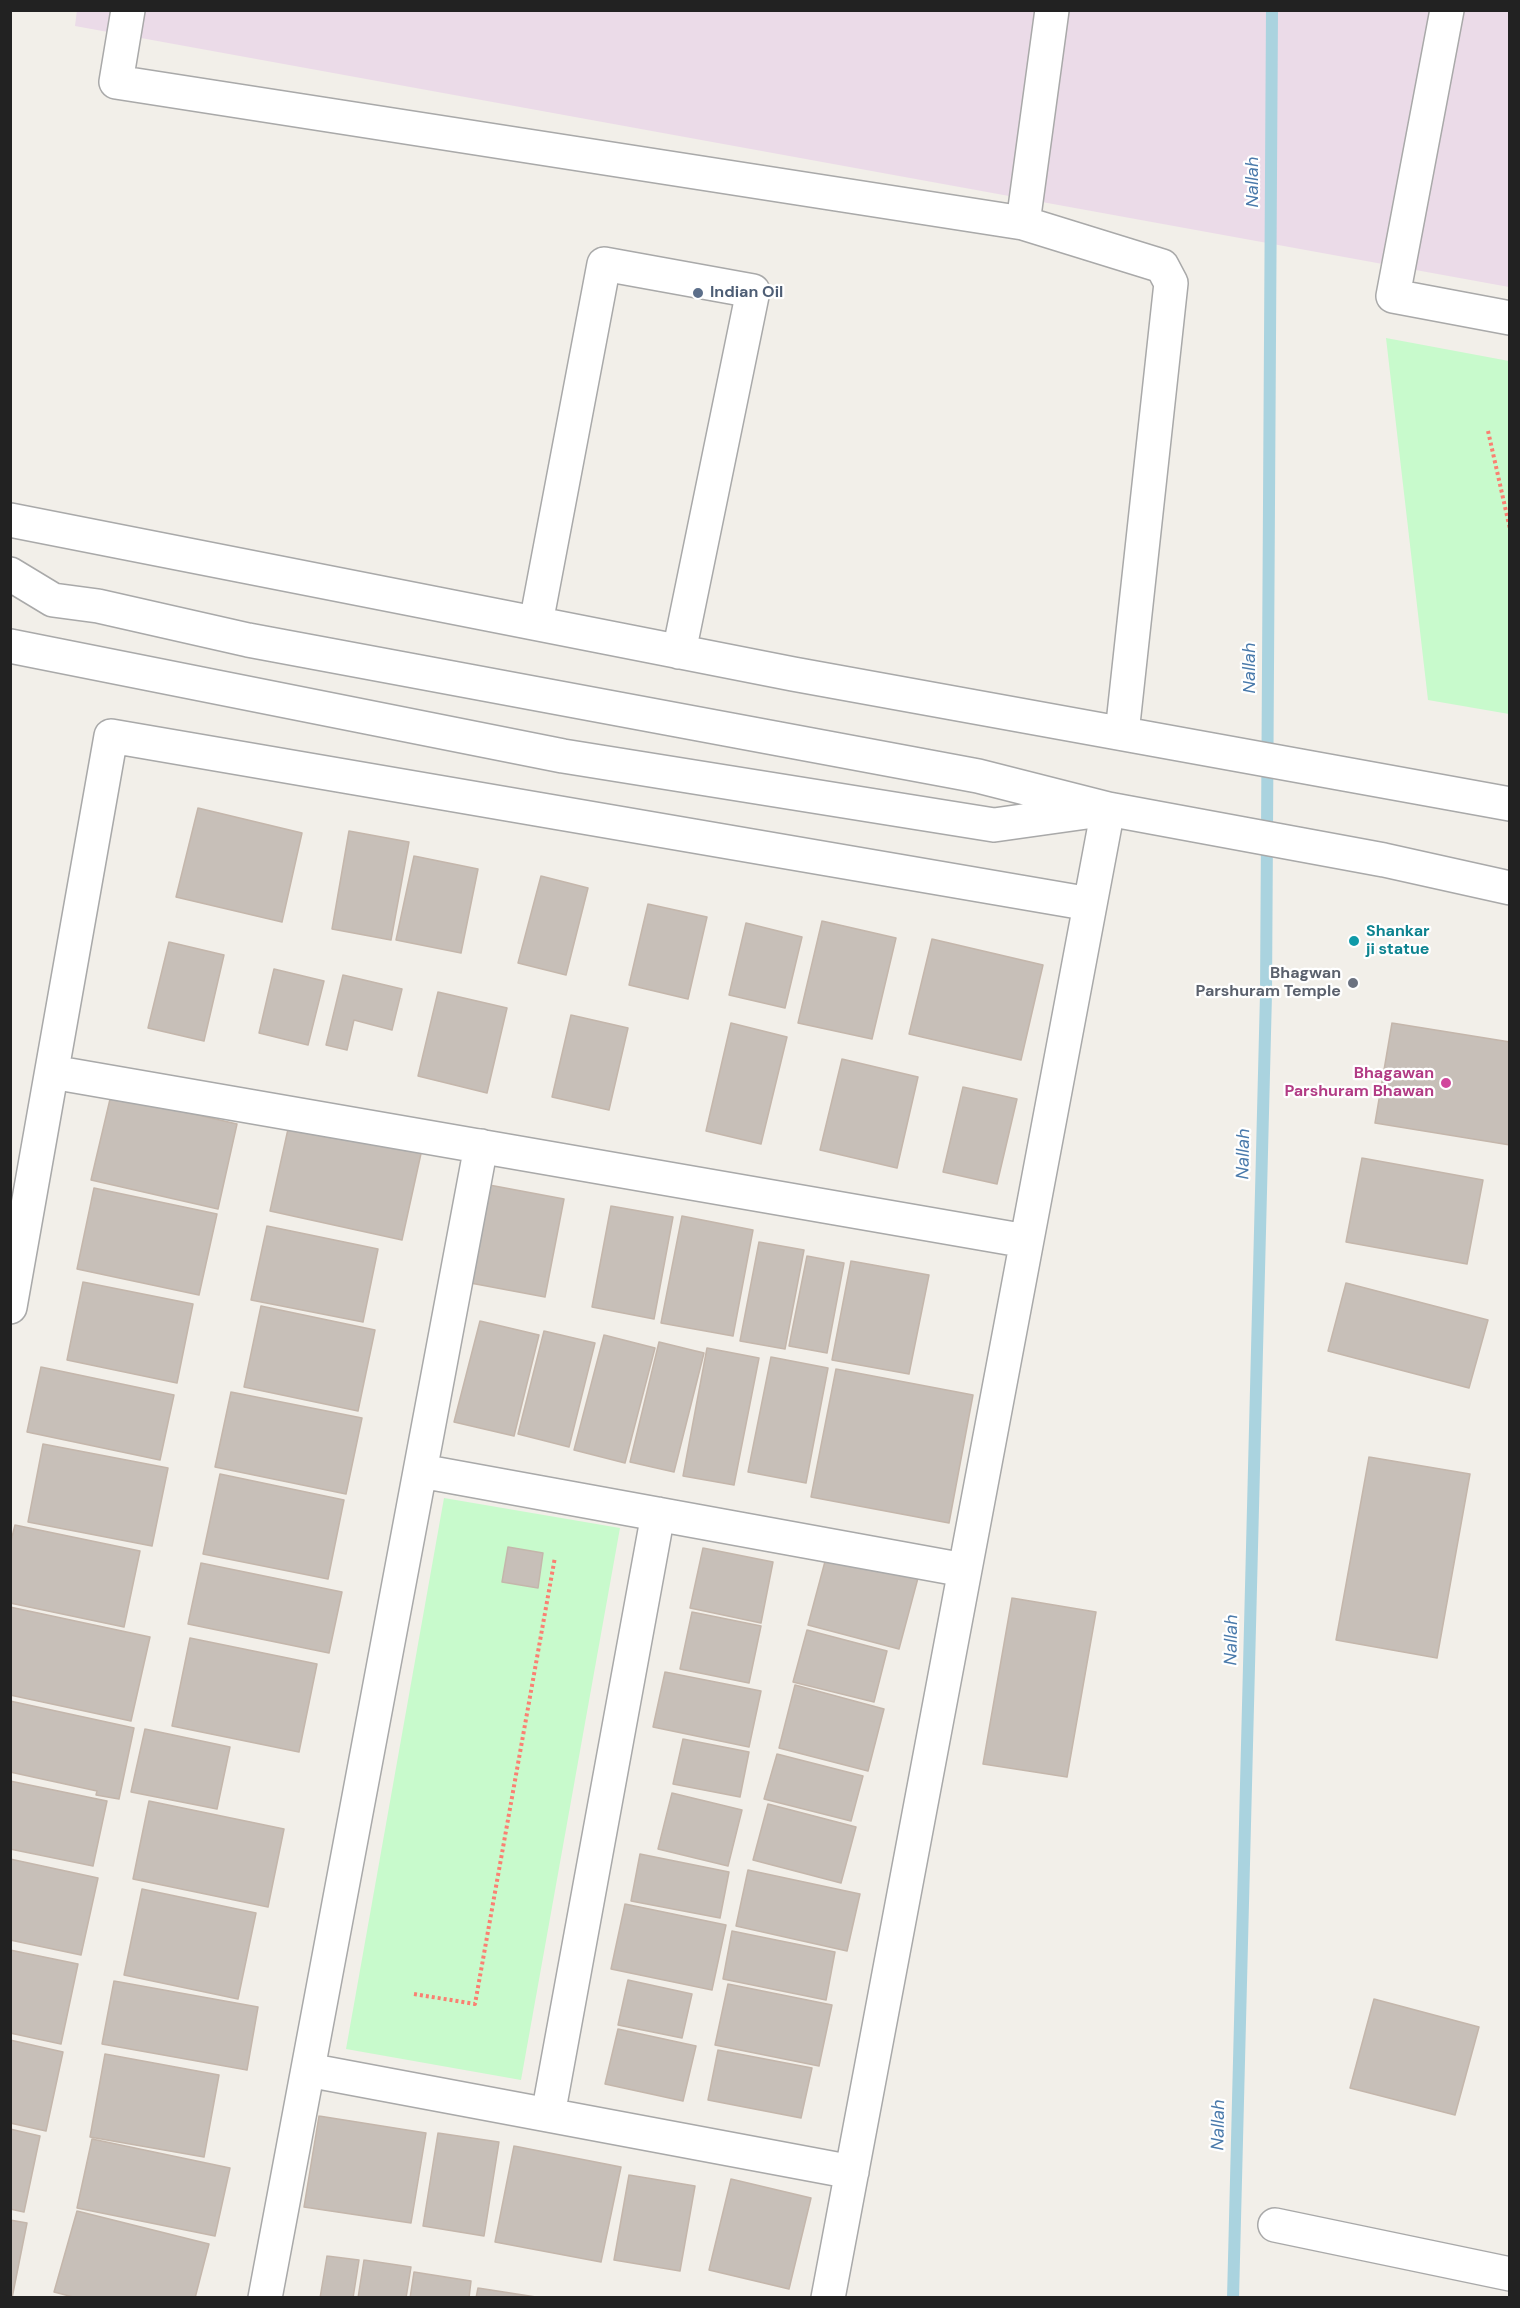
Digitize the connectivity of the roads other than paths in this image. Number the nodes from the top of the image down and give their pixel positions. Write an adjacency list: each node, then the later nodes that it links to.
1 (128, 10): 4 (street)
2 (1052, 10): 4 (street)
3 (1447, 10): 5 (street)
4 (1023, 223): 11 (street)
5 (1509, 318)
6 (10, 520): 8 (street)
7 (10, 574): 13 (street)
8 (536, 623): 10 (street); 10 (street)
9 (10, 646): 13 (street)
10 (679, 652): 11 (street)
11 (1122, 733): 12 (street)
12 (1509, 804)
13 (1108, 809): 14 (street); 15 (street)
14 (1509, 888)
15 (1090, 904): 16 (street); 18 (street)
16 (52, 1072): 17 (street); 19 (street)
17 (481, 1146): 18 (street); 20 (street)
18 (1026, 1241): 22 (street)
19 (10, 1307)
20 (421, 1471): 21 (street); 23 (street)
21 (658, 1514): 22 (street); 24 (street)
22 (964, 1570): 25 (street)
23 (308, 2070): 24 (street); 28 (street)
24 (548, 2115): 25 (street)
25 (852, 2172): 29 (street)
26 (1275, 2225): 27 (street)
27 (1509, 2274)
28 (265, 2298)
29 (828, 2298)

